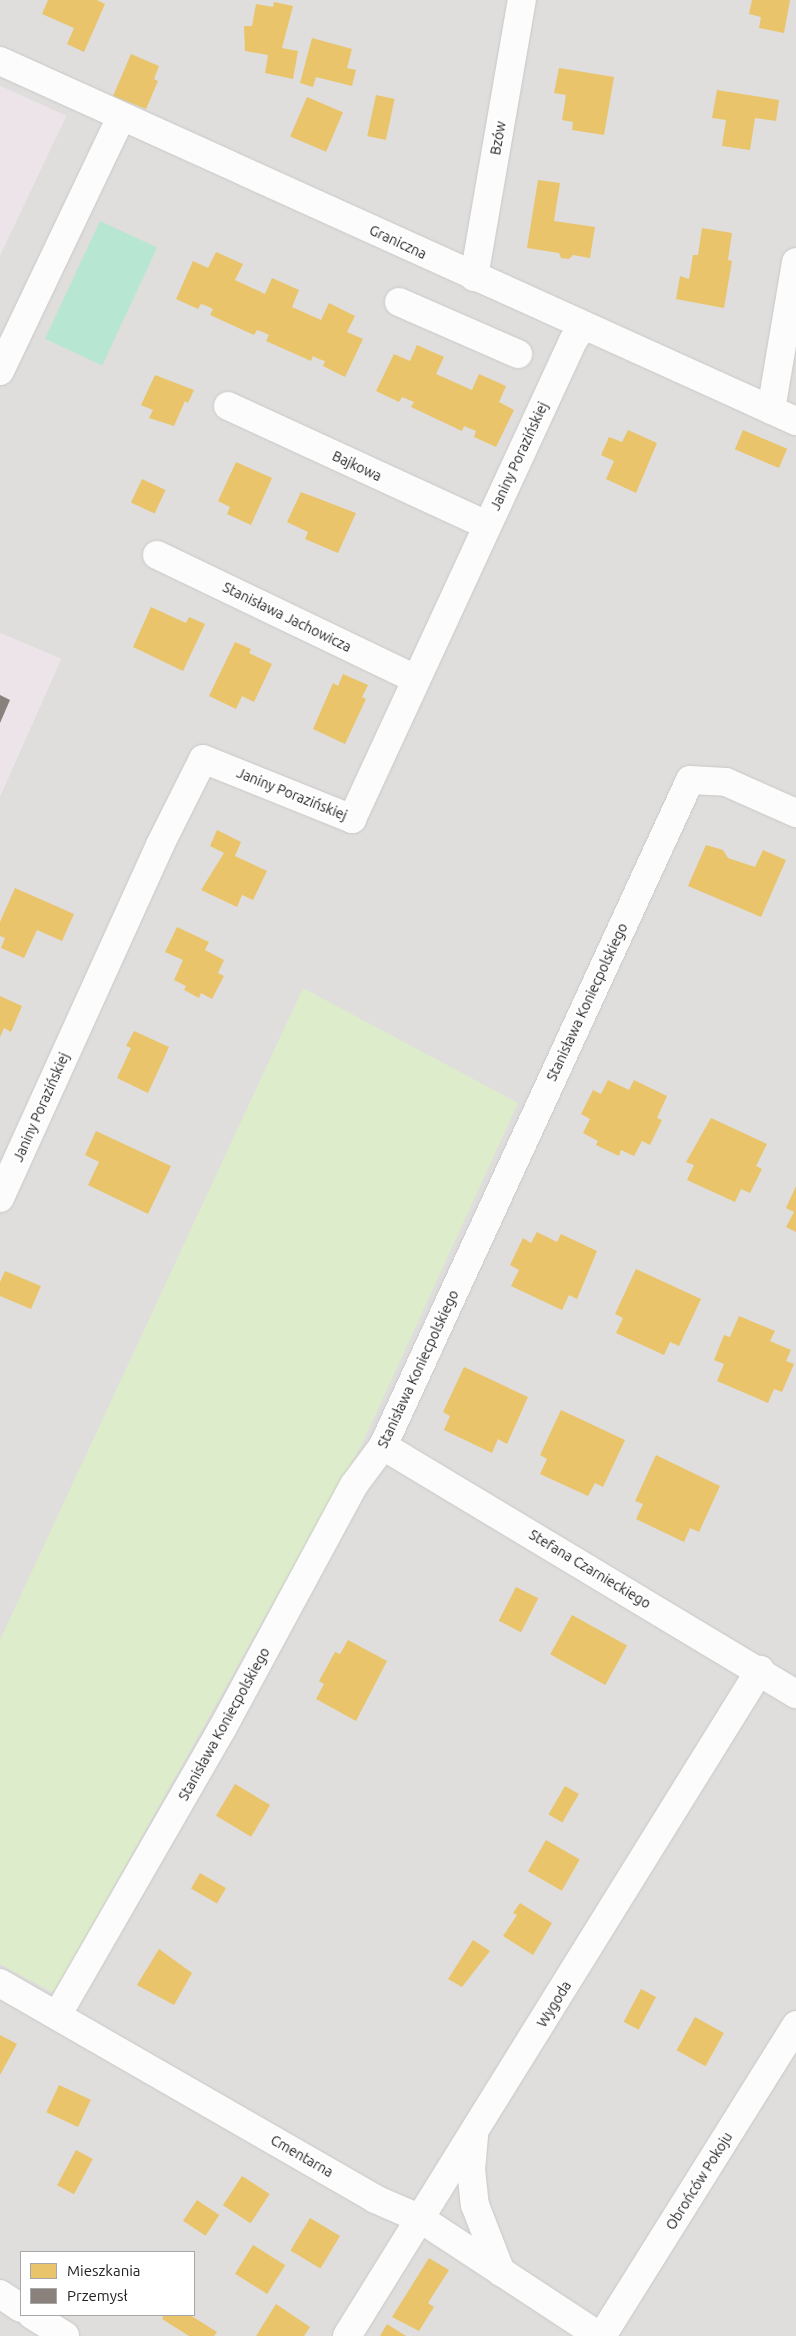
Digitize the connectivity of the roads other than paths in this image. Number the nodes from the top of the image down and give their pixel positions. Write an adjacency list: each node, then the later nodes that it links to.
1 (522, 0): 5 (street, Bzów)
2 (2, 68): 3 (street, Graniczna)
3 (121, 116): 5 (street, Graniczna); 9 (street)
4 (796, 262): 11 (street)
5 (474, 277): 7 (street, Graniczna)
6 (399, 302): 8 (street)
7 (583, 326): 11 (street, Graniczna); 13 (street, Janiny Porazińskiej)
8 (518, 354)
9 (0, 371)
10 (228, 406): 13 (street, Bajkowa)
11 (771, 410): 12 (street, Graniczna)
12 (796, 421)
13 (487, 525): 15 (street, Janiny Porazińskiej)
14 (157, 555): 15 (street, Stanisława Jachowicza)
15 (416, 679): 17 (street, Janiny Porazińskiej)
16 (796, 814): 18 (street, Stanisława Koniecpolskiego)
17 (0, 1198)
18 (383, 1446): 19 (street, Stefana Czarnieckiego); 22 (street, Stanisława Koniecpolskiego)
19 (760, 1670): 20 (street, Stefana Czarnieckiego); 24 (street, Wygoda)
20 (796, 1694)
21 (0, 1983): 22 (street, Cmentarna)
22 (58, 2014): 25 (street, Cmentarna)
23 (796, 2025): 32 (street, Obrońców Pokoju)
24 (474, 2135): 25 (street, Wygoda); 26 (street)
25 (421, 2219): 26 (street, Cmentarna); 31 (street, Wygoda)
26 (501, 2272): 32 (street, Cmentarna)
27 (0, 2294): 28 (street)
28 (20, 2307)
29 (34, 2316): 30 (street)
30 (65, 2336)
31 (347, 2336)
32 (601, 2336)

